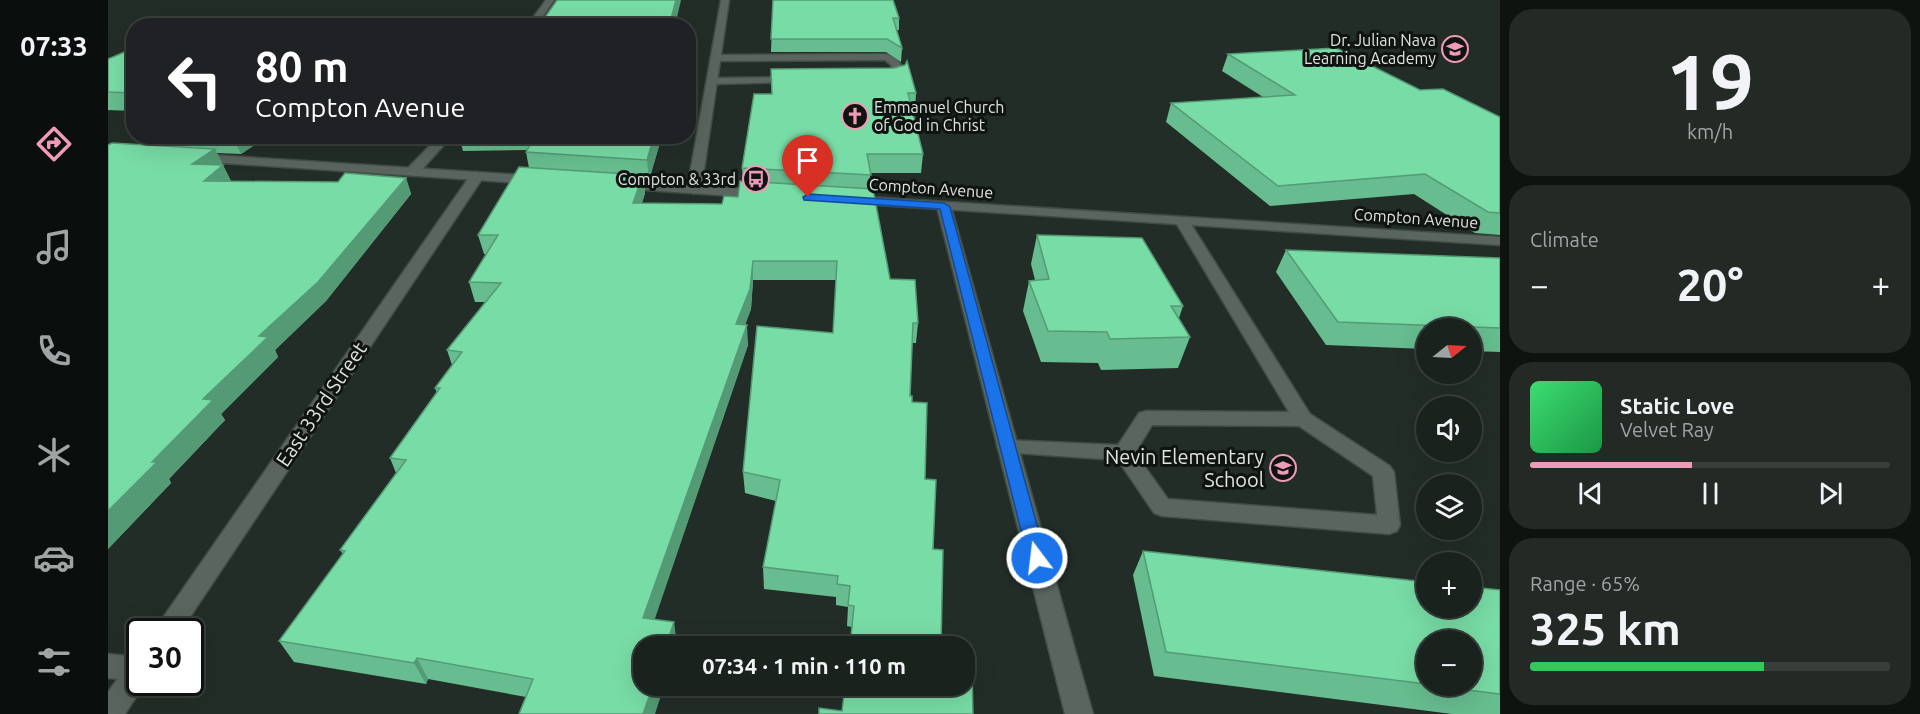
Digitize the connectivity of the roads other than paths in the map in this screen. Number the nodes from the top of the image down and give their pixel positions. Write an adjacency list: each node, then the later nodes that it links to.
1 (550, 0): 3 (street)
2 (725, 0): 4 (street)
3 (537, 18)
4 (717, 58): 6 (street); 7 (street)
5 (810, 80): 7 (street)
6 (869, 80)
7 (713, 81): 14 (street)
8 (438, 144): 10 (street)
9 (178, 157): 10 (street)
10 (412, 172): 11 (street)
11 (477, 176): 12 (street); 23 (street, East 33rd Street)
12 (546, 181)
13 (603, 184): 14 (street)
14 (694, 190): 15 (street)
15 (777, 195)
16 (837, 199): 17 (street, Compton Avenue)
17 (944, 207): 18 (street, Compton Avenue); 21 (street)
18 (1182, 221): 19 (street, Compton Avenue); 20 (street)
19 (1500, 241)
20 (1303, 419): 22 (street); 22 (street)
21 (1007, 447): 22 (street); 28 (street)
22 (1124, 453)
23 (175, 618)
24 (108, 666): 25 (street)
25 (126, 668)
26 (126, 688): 27 (street)
27 (108, 714)
28 (1079, 714)

